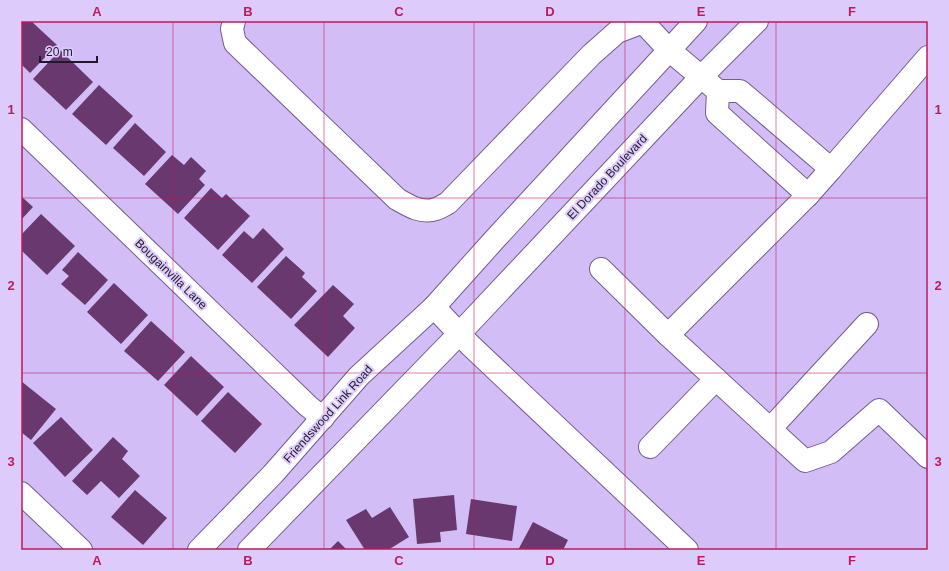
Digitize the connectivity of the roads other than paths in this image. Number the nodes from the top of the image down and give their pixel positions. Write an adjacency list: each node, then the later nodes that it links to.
1 (234, 21): 5 (street)
2 (696, 21): 6 (street)
3 (757, 21): 8 (street, El Dorado Boulevard)
4 (644, 22): 5 (street); 6 (street)
5 (608, 31)
6 (669, 50): 8 (street); 16 (street)
7 (928, 57): 13 (street)
8 (701, 77): 9 (street); 18 (street, El Dorado Boulevard)
9 (718, 91): 11 (street); 12 (street)
10 (21, 129): 21 (street, Bougainvilla Lane)
11 (802, 144): 12 (street); 13 (street)
12 (780, 169): 14 (street)
13 (831, 169): 14 (street)
14 (808, 195): 19 (street)
15 (601, 268): 19 (street)
16 (434, 307): 18 (street); 21 (street, Friendswood Link Road)
17 (867, 324): 22 (street)
18 (459, 334): 28 (street); 29 (street)
19 (668, 335): 20 (street)
20 (716, 379): 22 (street); 23 (street)
21 (323, 418): 27 (street, Friendswood Link Road)
22 (770, 429): 24 (street)
23 (650, 447)
24 (928, 457)
25 (21, 493): 26 (street)
26 (81, 550)
27 (199, 550)
28 (248, 550)
29 (687, 550)

